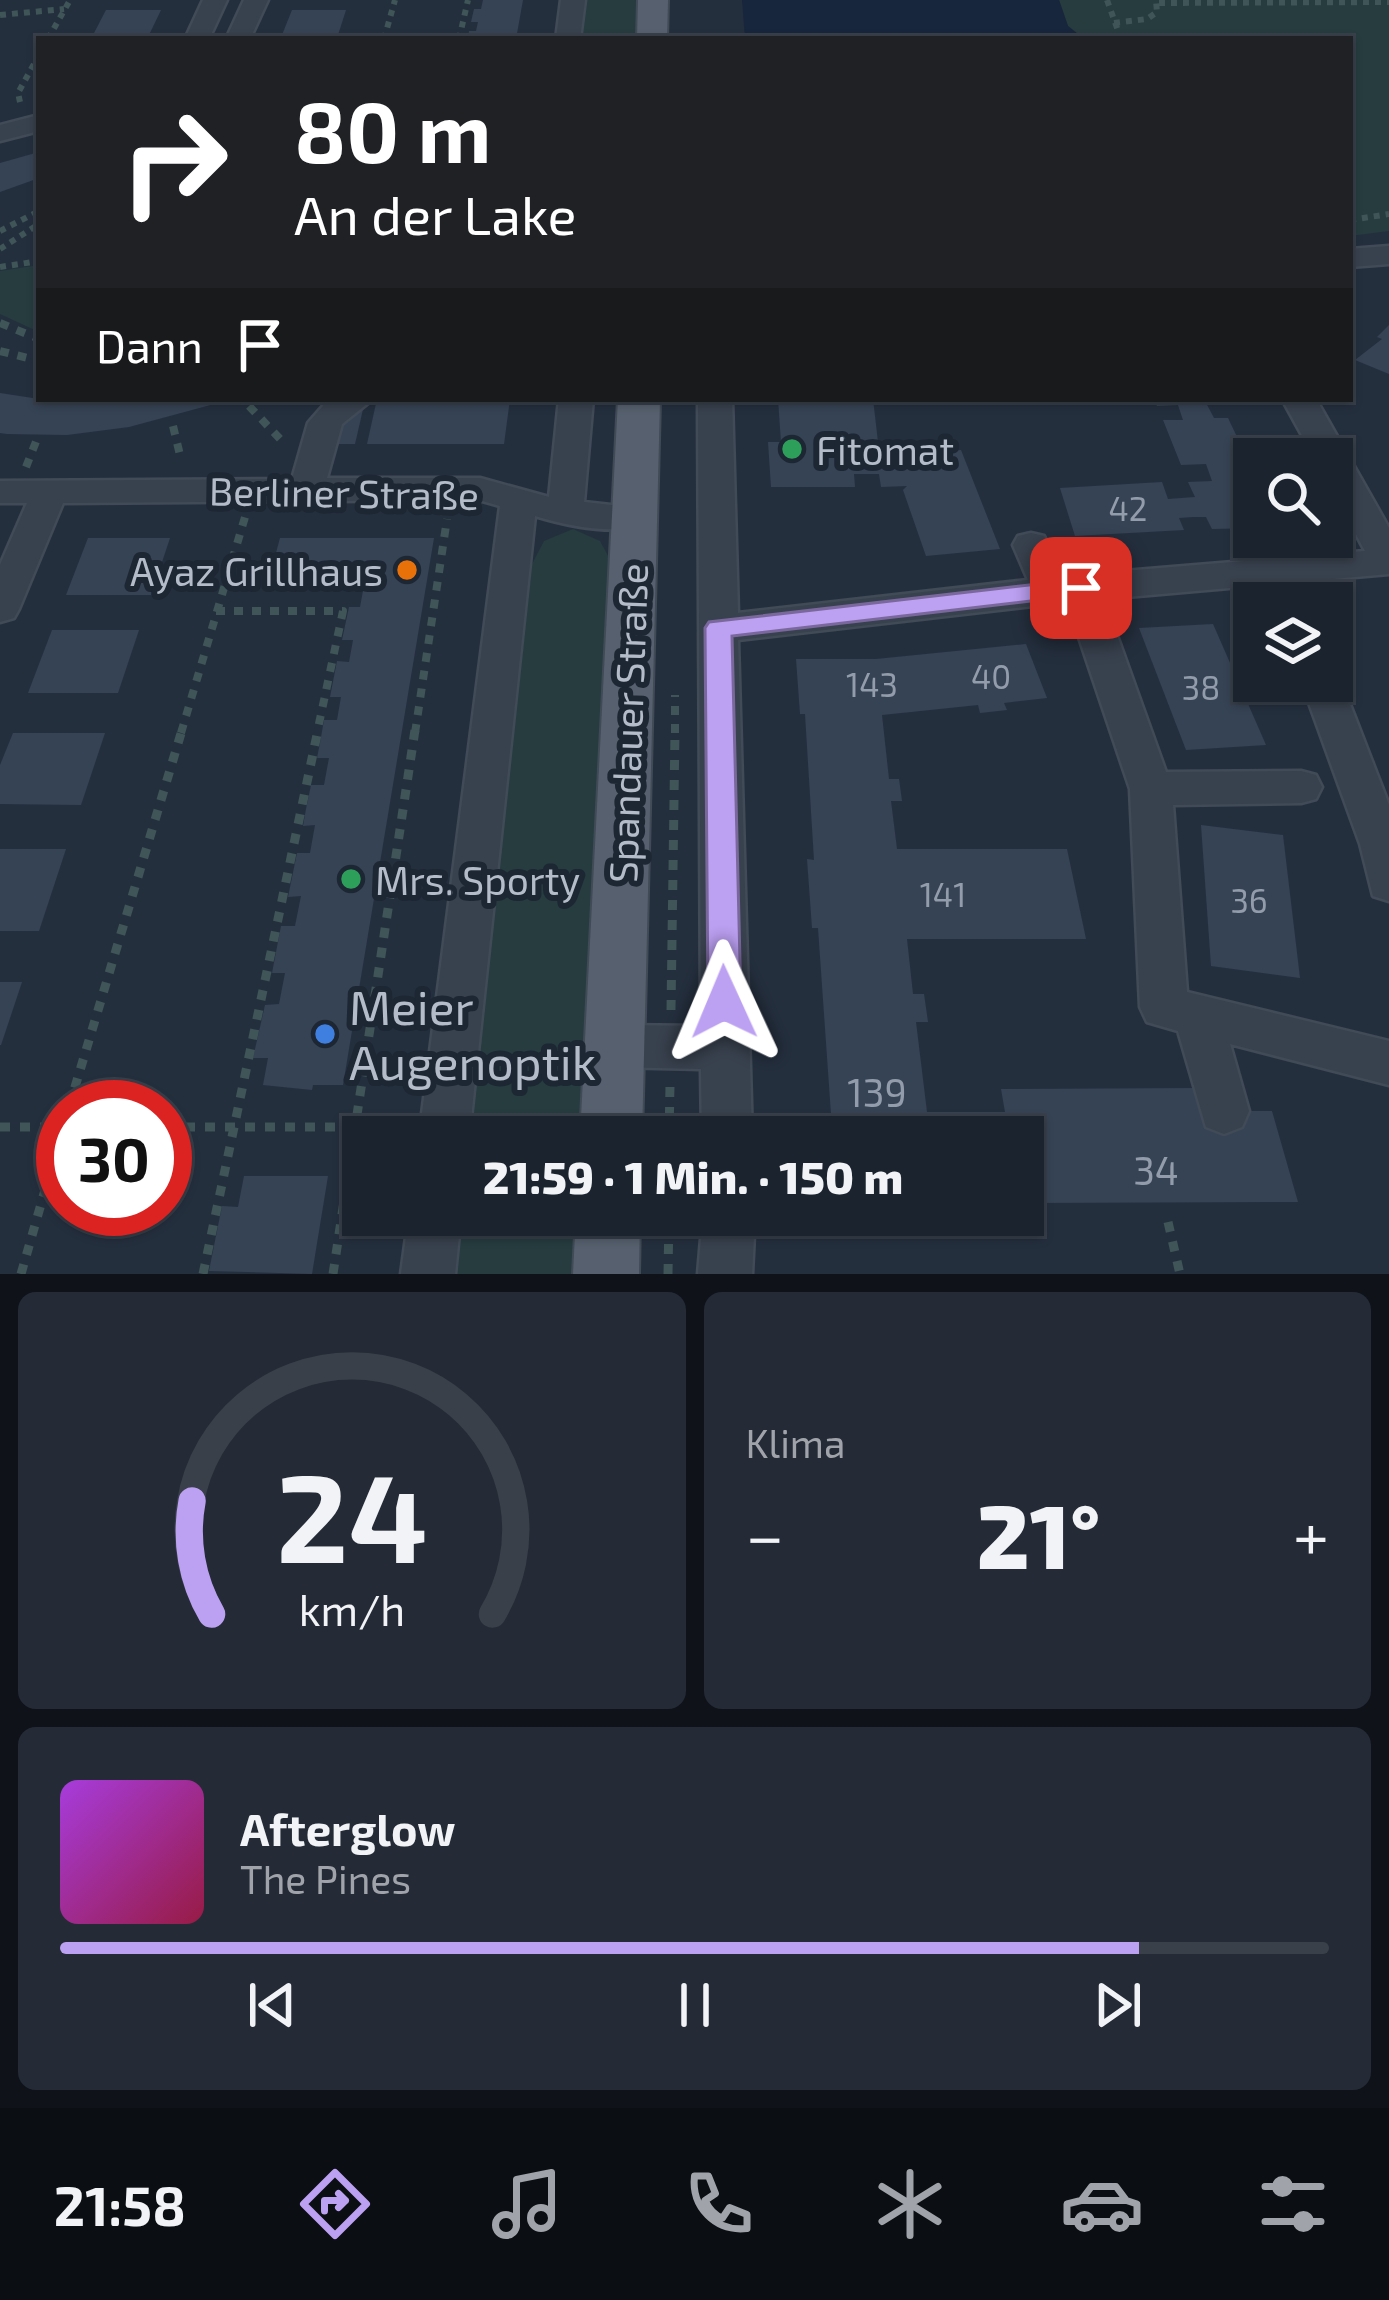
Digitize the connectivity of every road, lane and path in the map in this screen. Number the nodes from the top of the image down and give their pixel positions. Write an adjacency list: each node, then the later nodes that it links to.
1 (70, 0): 11 (path)
2 (215, 0): 15 (street)
3 (256, 0): 16 (street)
4 (395, 0): 17 (path)
5 (468, 0): 18 (path)
6 (574, 0): 19 (street)
7 (653, 0): 20 (main road)
8 (1107, 0): 13 (path)
9 (1157, 1): 10 (path); 13 (path)
10 (1389, 2)
11 (64, 9): 12 (path); 14 (path)
12 (0, 15)
13 (1114, 23): 21 (path)
14 (50, 36)
15 (198, 36)
16 (239, 36)
17 (385, 36)
18 (460, 36)
19 (568, 36)
20 (652, 36)
21 (1120, 36)
22 (36, 60): 23 (path)
23 (36, 123): 24 (street)
24 (0, 133)
25 (36, 213): 29 (path)
26 (1389, 214): 27 (path)
27 (1353, 220)
28 (36, 226): 30 (path)
29 (0, 231)
30 (0, 249)
31 (1389, 255): 32 (street)
32 (1353, 258)
33 (36, 261): 34 (path)
34 (0, 267)
35 (0, 323): 36 (path)
36 (36, 339)
37 (0, 351): 38 (path)
38 (36, 360)
39 (349, 402): 47 (street)
40 (576, 402): 51 (street)
41 (639, 402): 53 (main road, Spandauer Straße)
42 (715, 402): 61 (street)
43 (1301, 402): 56 (street)
44 (249, 406): 47 (path)
45 (173, 426): 46 (path)
46 (181, 455)
47 (302, 472): 48 (street, Berliner Straße); 50 (street, Berliner Straße)
48 (50, 491): 49 (street, Berliner Straße); 59 (street)
49 (0, 492)
50 (519, 500): 51 (street, Berliner Straße); 75 (street)
51 (565, 513): 53 (street, Berliner Straße)
52 (245, 517): 60 (path)
53 (634, 518): 68 (main road, Spandauer Straße)
54 (447, 519): 74 (path)
55 (1031, 545): 58 (street)
56 (1309, 582)
57 (1233, 588): 58 (street)
58 (1066, 589): 61 (street); 65 (street)
59 (0, 609)
60 (216, 611): 72 (path); 83 (path)
61 (718, 628): 70 (street)
62 (676, 676): 69 (path)
63 (1329, 702): 66 (street)
64 (1301, 787): 65 (street)
65 (1151, 789): 67 (street)
66 (1389, 883)
67 (1198, 1015): 71 (street); 73 (street)
68 (614, 1046): 69 (street); 76 (main road, Spandauer Straße)
69 (670, 1048): 70 (street); 77 (path)
70 (725, 1048): 78 (street)
71 (1389, 1063)
72 (77, 1080)
73 (1223, 1111)
74 (357, 1116)
75 (447, 1116)
76 (612, 1116)
77 (669, 1116)
78 (727, 1116)
79 (342, 1126): 83 (path)
80 (0, 1127): 81 (path)
81 (36, 1127)
82 (192, 1127): 83 (path)
83 (234, 1127): 92 (path)
84 (342, 1216): 93 (path)
85 (36, 1222): 91 (path)
86 (1168, 1222): 98 (path)
87 (433, 1236): 94 (street)
88 (607, 1236): 95 (main road)
89 (669, 1236): 96 (path)
90 (728, 1236): 97 (street)
91 (21, 1274)
92 (202, 1274)
93 (333, 1274)
94 (428, 1274)
95 (606, 1274)
96 (668, 1274)
97 (725, 1274)
98 (1180, 1274)

